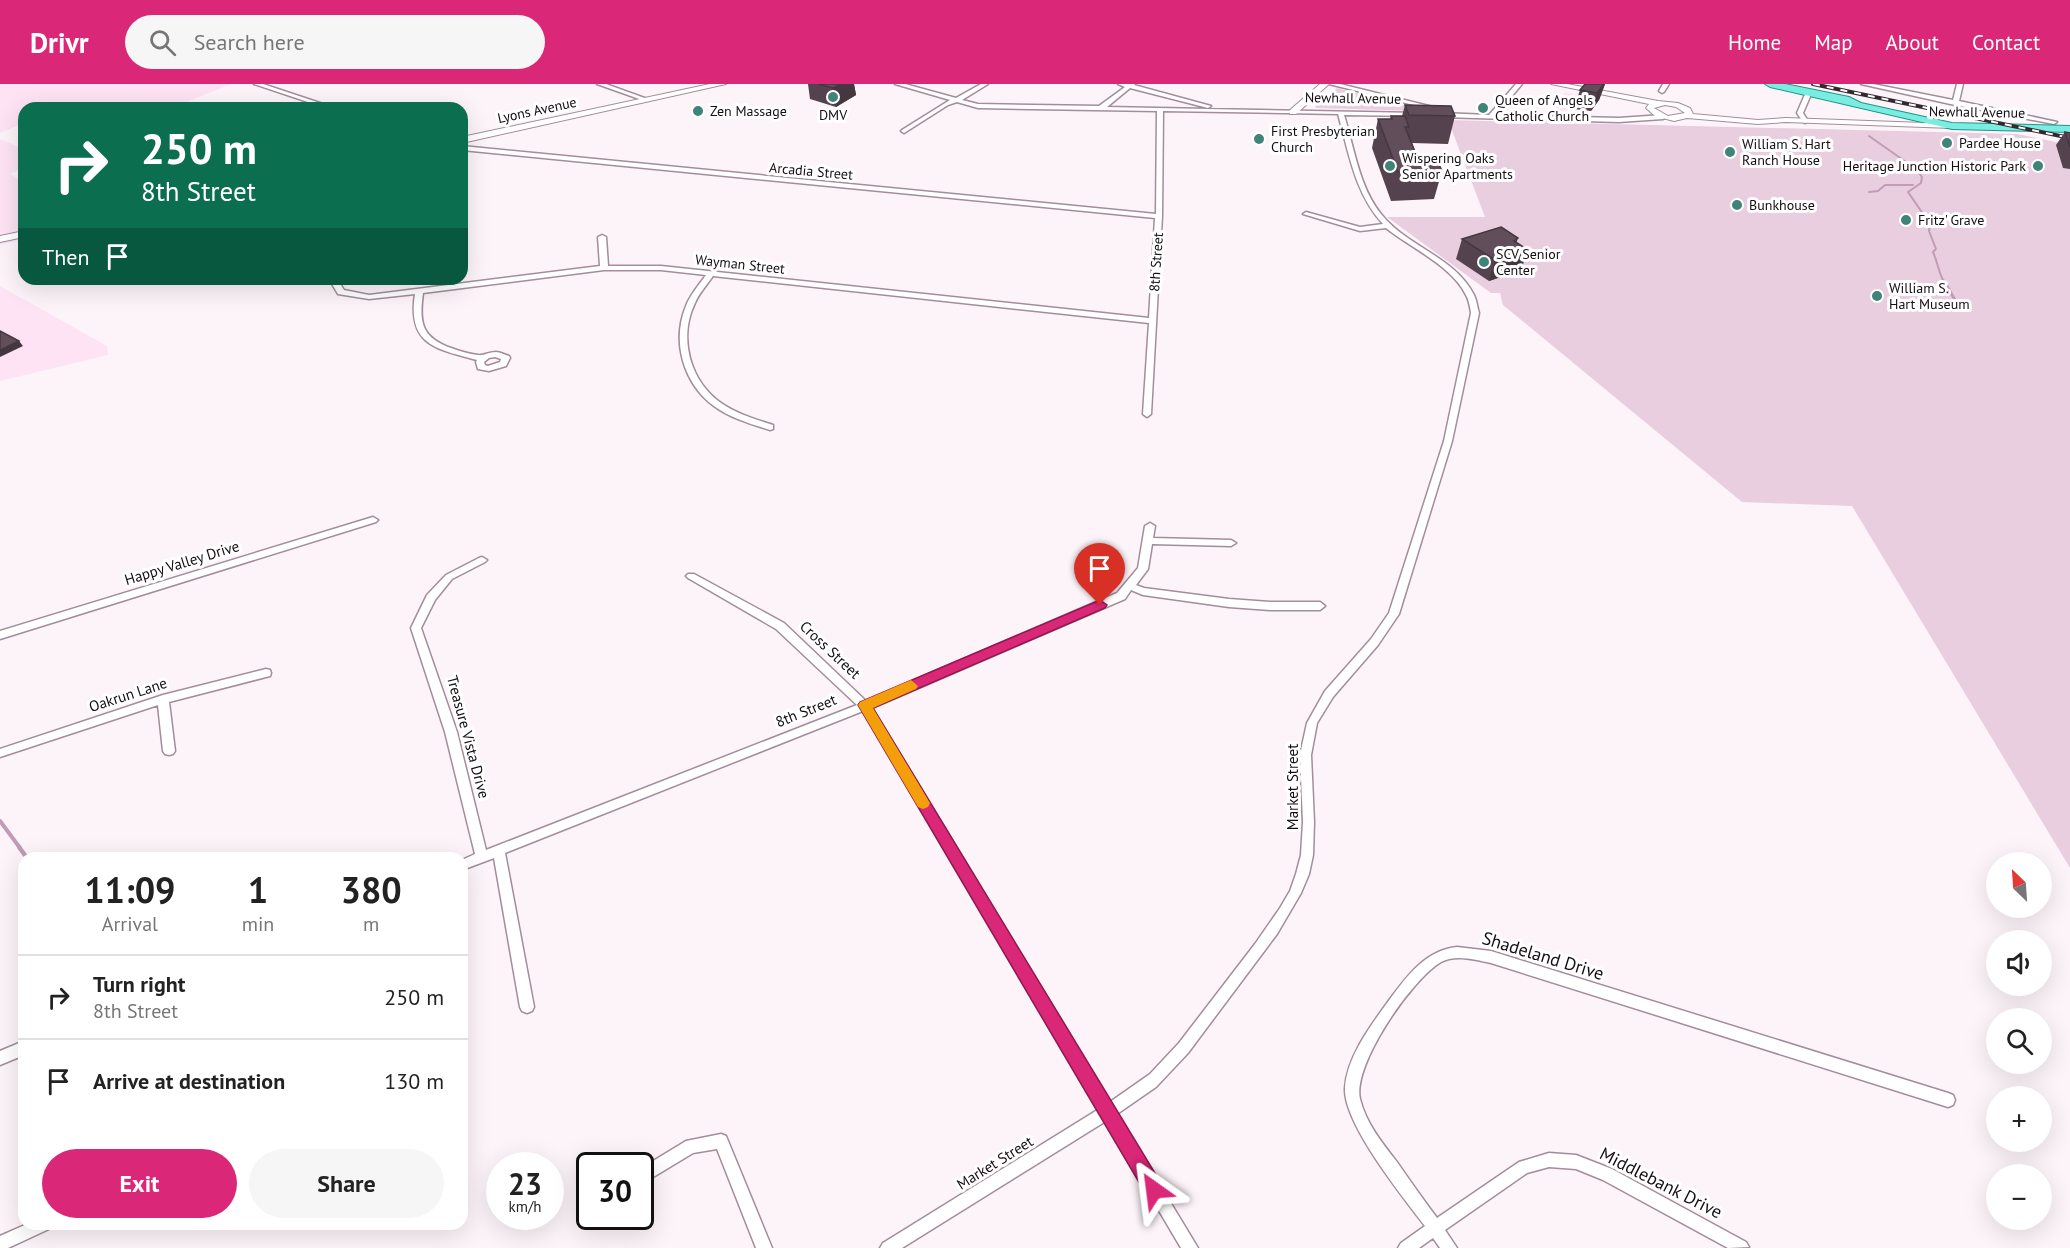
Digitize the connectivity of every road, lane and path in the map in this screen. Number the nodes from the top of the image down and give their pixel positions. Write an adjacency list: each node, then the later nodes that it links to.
1 (257, 84): 23 (street)
2 (600, 84): 19 (street)
3 (690, 84): 19 (main road, Lyons Avenue)
4 (722, 84): 21 (main road, Lyons Avenue)
5 (898, 84): 22 (street, Newhall Avenue)
6 (985, 84): 22 (street)
7 (1121, 84): 16 (street)
8 (1326, 84): 30 (street)
9 (1332, 84): 35 (street)
10 (1519, 84): 36 (street)
11 (1555, 84): 26 (street)
12 (1666, 84): 17 (street)
13 (1770, 84): 18 (main road)
14 (1864, 84): 24 (street)
15 (1960, 84): 24 (street)
16 (1131, 85): 25 (street); 29 (street)
17 (1662, 91)
18 (1809, 92): 20 (main road); 28 (street)
19 (636, 95): 21 (street); 46 (main road, Lyons Avenue)
20 (1837, 99): 41 (main road); 44 (main road)
21 (647, 100): 48 (main road, Lyons Avenue)
22 (955, 100): 25 (street, Newhall Avenue); 47 (street)
23 (313, 102)
24 (1955, 103): 42 (street)
25 (1101, 108): 27 (street, Newhall Avenue)
26 (1653, 108): 32 (street); 37 (street); 38 (street)
27 (1160, 110): 29 (street, Newhall Avenue); 51 (street, 8th Street)
28 (1801, 110): 39 (street); 40 (street)
29 (1228, 111): 30 (street, Newhall Avenue)
30 (1293, 112): 31 (street, Newhall Avenue)
31 (1341, 113): 33 (street, Newhall Avenue); 53 (street, Market Street)
32 (1687, 113): 38 (street); 39 (street, Newhall Avenue)
33 (1420, 114)
34 (1431, 115): 35 (street)
35 (1464, 115): 36 (street)
36 (1492, 115): 37 (street)
37 (1558, 117): 38 (street)
38 (1663, 117)
39 (1805, 121): 40 (street, Newhall Avenue)
40 (1884, 122): 41 (street, Newhall Avenue); 44 (street, Newhall Avenue)
41 (1930, 122): 44 (main road)
42 (2054, 122): 43 (main road, Newhall Avenue); 44 (main road, Newhall Avenue)
43 (2070, 122)
44 (1952, 123): 45 (main road, Newhall Avenue)
45 (2070, 129)
46 (468, 131)
47 (904, 131)
48 (468, 139)
49 (468, 149): 51 (street, Arcadia Street)
50 (1306, 214): 53 (street)
51 (1159, 216): 64 (street, 8th Street)
52 (18, 225): 54 (main road)
53 (1388, 226): 89 (street, Market Street)
54 (0, 229)
55 (18, 235): 57 (main road)
56 (602, 237): 58 (street)
57 (0, 239)
58 (604, 268): 59 (street, Wayman Street); 62 (street, Wayman Street)
59 (710, 275): 64 (street, Wayman Street); 67 (street)
60 (337, 285): 63 (street, Wayman Street)
61 (467, 285): 63 (street, Wayman Street)
62 (468, 285)
63 (418, 291): 65 (street)
64 (1152, 321): 66 (street, 8th Street)
65 (482, 359)
66 (1147, 414)
67 (770, 427)
68 (373, 520): 76 (street, Happy Valley Drive)
69 (1149, 526): 70 (street, 8th Street)
70 (1147, 541): 71 (street); 74 (street, 8th Street)
71 (1231, 543)
72 (482, 560): 83 (street, Treasure Vista Drive)
73 (691, 576): 79 (street, Cross Street)
74 (1129, 586): 75 (street); 79 (street, 8th Street)
75 (1320, 606)
76 (0, 634)
77 (266, 673): 78 (street, Oakrun Lane)
78 (163, 699): 80 (street); 81 (street, Oakrun Lane)
79 (865, 705): 82 (street, 8th Street); 89 (street, Cross Street)
80 (169, 751)
81 (0, 753)
82 (499, 850): 83 (street, 8th Street); 85 (street)
83 (482, 857): 84 (street, 8th Street)
84 (468, 863)
85 (527, 1007)
86 (18, 1050): 87 (street)
87 (0, 1058)
88 (1948, 1100): 91 (street, Shadeland Drive)
89 (1106, 1112): 96 (street, Market Street); 97 (street, Cross Street)
90 (654, 1169): 95 (street)
91 (1434, 1228): 94 (street, Middlebank Drive); 98 (street, Middlebank Drive); 99 (street, Shadeland Drive)
92 (31, 1230): 93 (street)
93 (0, 1244)
94 (1741, 1247)
95 (764, 1248)
96 (888, 1248)
97 (1190, 1248)
98 (1406, 1248)
99 (1449, 1248)

